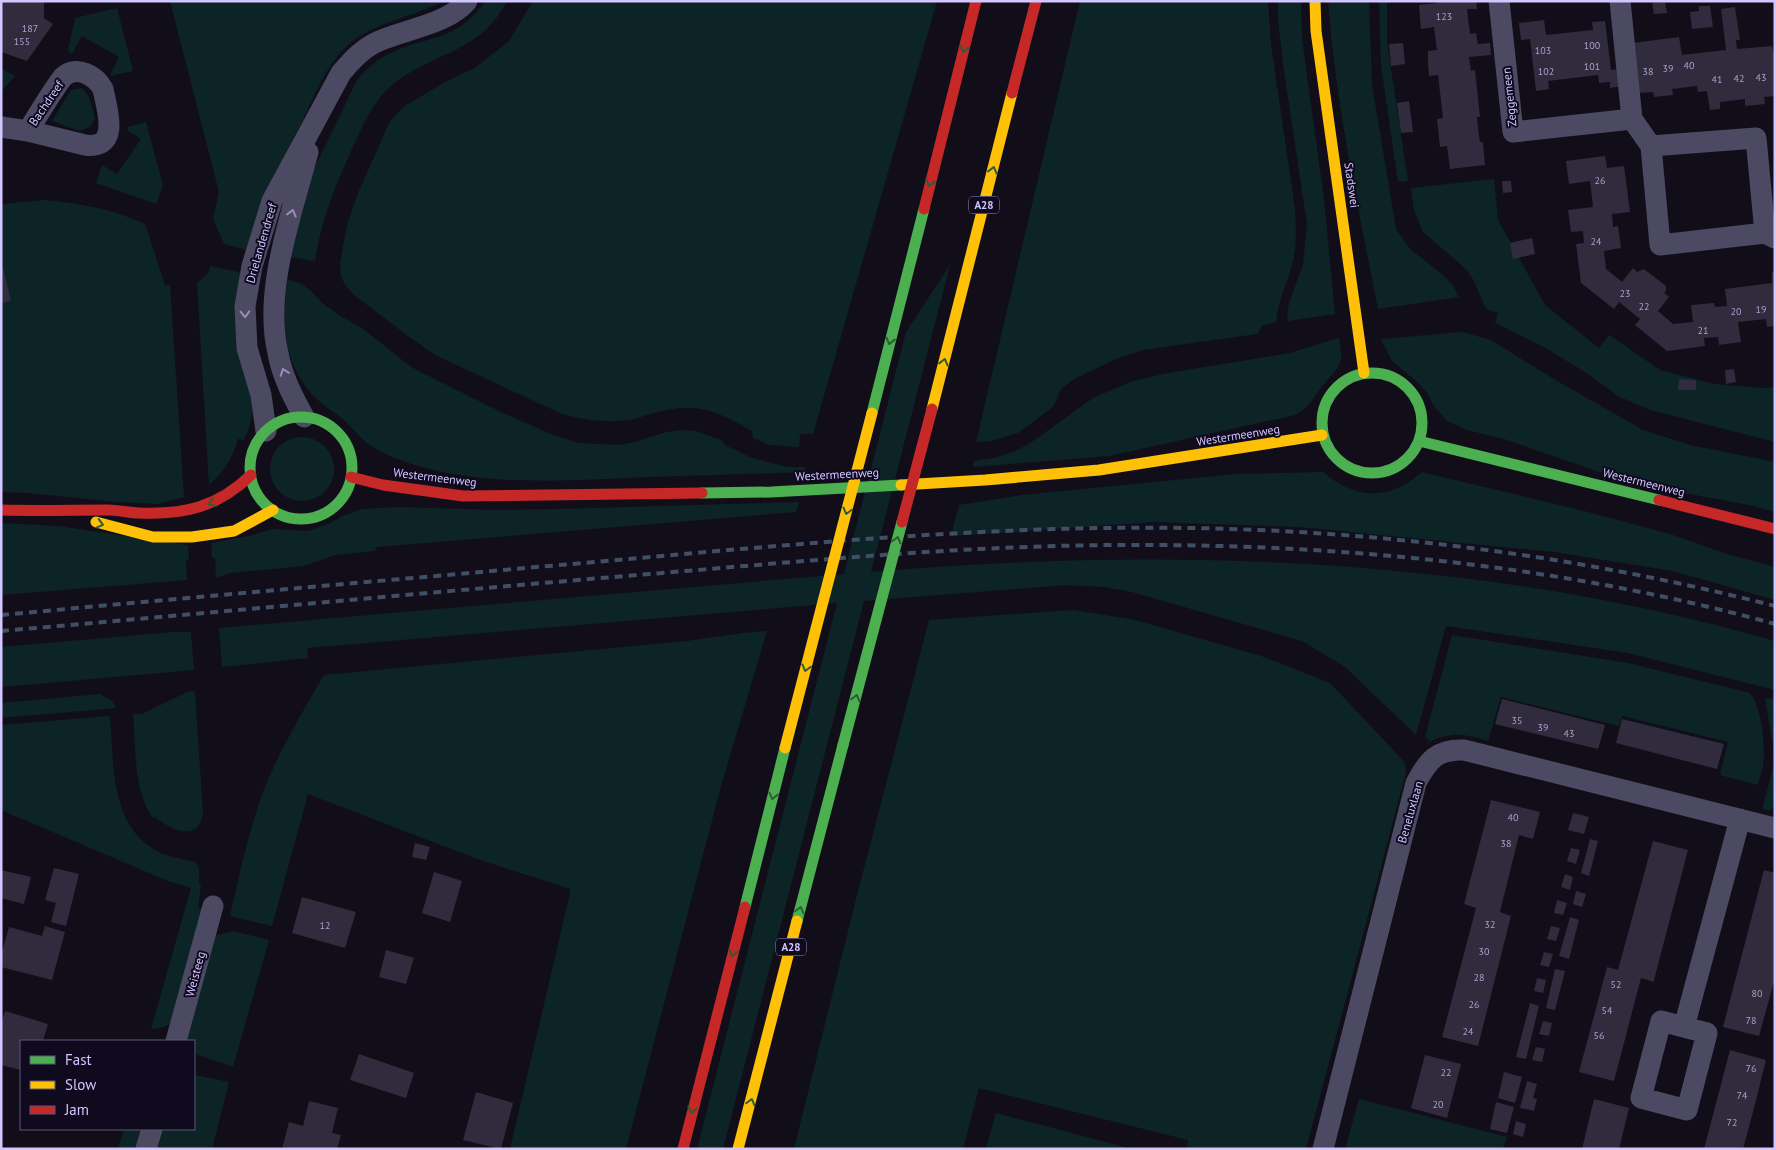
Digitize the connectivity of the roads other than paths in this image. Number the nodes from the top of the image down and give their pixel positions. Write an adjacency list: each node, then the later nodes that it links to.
1 (466, 1): 8 (street, Drielandendreef)
2 (976, 1): 31 (main road, one-way to 31, bridge)
3 (1036, 1): 32 (main road, A28, one-way to 3, bridge)
4 (1314, 1): 13 (main road, Stadswei)
5 (1499, 1): 7 (street, Zeggemeen)
6 (1620, 1): 7 (street)
7 (1632, 119): 11 (street)
8 (315, 122): 14 (street, Drielandendreef, one-way to 8); 15 (street, Drielandendreef, one-way to 15)
9 (1, 127): 10 (street, Bachdreef)
10 (28, 131)
11 (1651, 146): 12 (street); 12 (street)
12 (1770, 235)
13 (1364, 373): 16 (main road); 17 (main road)
14 (304, 417): 15 (main road); 19 (main road)
15 (266, 431): 18 (main road)
16 (1322, 435): 17 (main road); 19 (main road, Westermeenweg)
17 (1419, 442): 23 (main road, Westermeenweg)
18 (251, 475): 21 (main road); 22 (main road, one-way to 22)
19 (351, 477): 21 (main road)
20 (1, 510): 22 (main road)
21 (273, 510): 22 (main road, one-way to 21)
22 (53, 511)
23 (1775, 529)
24 (1740, 819): 25 (street, Beneluxlaan); 27 (street); 33 (street, Beneluxlaan)
25 (1775, 828)
26 (213, 906): 28 (street, Weisteeg)
27 (1684, 1027)
28 (176, 1040)
29 (152, 1130): 30 (street)
30 (146, 1149)
31 (683, 1149)
32 (738, 1149)
33 (1324, 1149)

